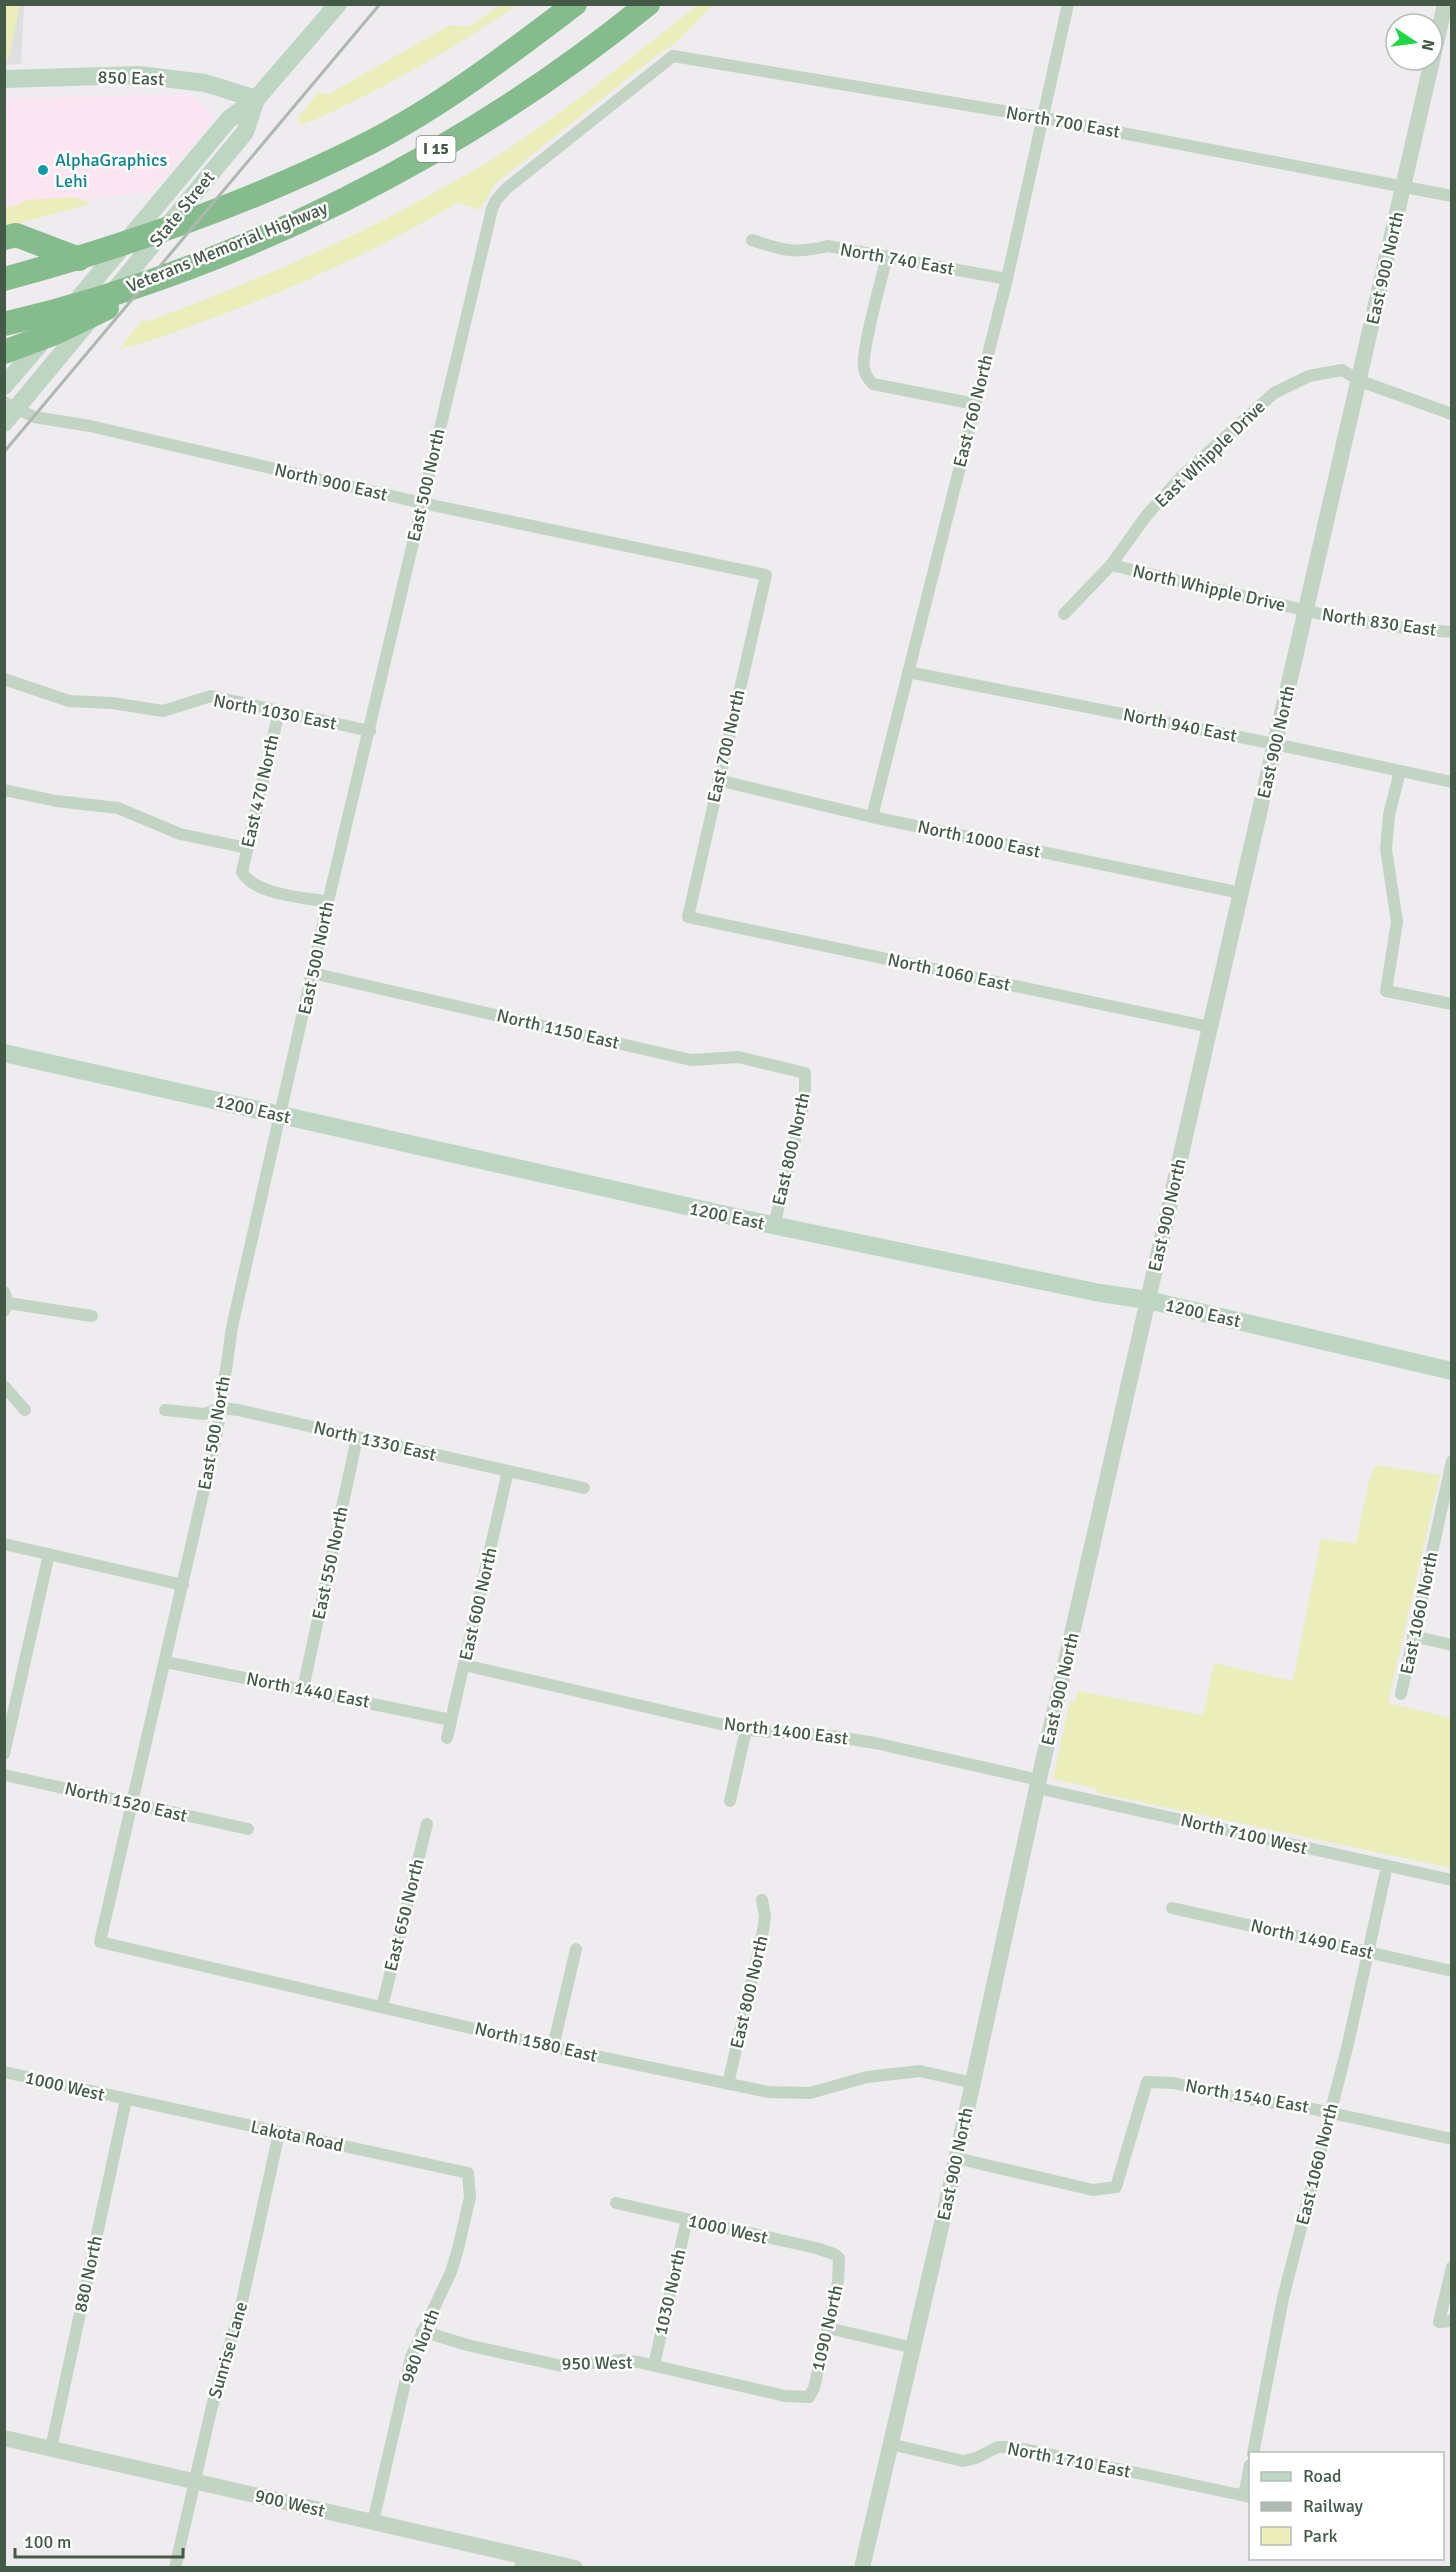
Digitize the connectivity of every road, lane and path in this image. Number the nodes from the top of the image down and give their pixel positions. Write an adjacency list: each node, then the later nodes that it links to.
1 (338, 4): 8 (main road, State Street)
2 (575, 4): 15 (highway, I 15)
3 (648, 4): 16 (highway, Veterans Memorial Highway / I 15)
4 (1068, 4): 9 (street, East 760 North)
5 (1445, 4): 10 (street, East 900 North)
6 (673, 56): 9 (street, North 700 East); 27 (street, East 500 North)
7 (4, 79): 8 (main road, 850 East)
8 (256, 99): 22 (main road, State Street); 23 (main road, State Street)
9 (1044, 118): 10 (street, North 700 East); 18 (street, East 760 North)
10 (1403, 187): 11 (street, North 700 East); 21 (street, East 900 North)
11 (1452, 196)
12 (4, 238): 15 (highway)
13 (752, 240): 14 (street, North 740 East)
14 (887, 256): 18 (street, North 740 East); 24 (street)
15 (79, 259): 17 (highway, I 15)
16 (163, 276): 19 (highway, Veterans Memorial Highway / I 15); 20 (highway)
17 (4, 279)
18 (1006, 279): 24 (street, East 760 North)
19 (4, 324)
20 (4, 352)
21 (1360, 381): 25 (street, East Whipple Drive); 28 (street, East Whipple Drive); 30 (street, East 900 North)
22 (4, 386)
23 (11, 404): 26 (main road, State Street); 27 (street, North 900 East)
24 (975, 404): 33 (street, East 760 North)
25 (1452, 414)
26 (4, 423)
27 (422, 503): 29 (street, North 900 East); 36 (street, East 500 North)
28 (1111, 565): 30 (street, North Whipple Drive); 31 (street, East Whipple Drive)
29 (766, 575): 39 (street, East 700 North)
30 (1306, 610): 32 (street, North 830 East); 37 (street, East 900 North)
31 (1064, 614)
32 (1452, 632)
33 (908, 672): 37 (street, North 940 East); 42 (street, East 760 North)
34 (4, 679): 35 (street, North 1030 East)
35 (279, 711): 36 (street, North 1030 East); 43 (street, East 470 North)
36 (370, 730): 45 (street, East 500 North)
37 (1275, 744): 38 (street, North 940 East); 44 (street, East 900 North)
38 (1400, 771): 40 (street, North 940 East); 48 (street)
39 (718, 780): 42 (street, North 1000 East); 46 (street, East 700 North)
40 (1452, 782)
41 (4, 790): 43 (street)
42 (872, 817): 44 (street, North 1000 East)
43 (247, 848): 45 (street, East 470 North)
44 (1240, 893): 49 (street, East 900 North)
45 (328, 902): 47 (street, East 500 North)
46 (688, 917): 49 (street, North 1060 East)
47 (312, 973): 51 (street, North 1150 East); 52 (street, East 500 North)
48 (1452, 1004)
49 (1210, 1027): 54 (street, East 900 North)
50 (4, 1053): 52 (main road, 1200 East)
51 (805, 1073): 53 (street, East 800 North)
52 (281, 1115): 53 (main road, 1200 East); 59 (street, East 500 North)
53 (774, 1226): 54 (main road, 1200 East)
54 (1148, 1300): 57 (main road, 1200 East); 81 (street, East 900 North)
55 (6, 1302): 56 (street)
56 (92, 1316)
57 (1452, 1371)
58 (4, 1386): 60 (street)
59 (220, 1408): 61 (street, North 1330 East); 62 (street, North 1330 East); 69 (street, East 500 North)
60 (25, 1410)
61 (165, 1410)
62 (357, 1438): 64 (street, North 1330 East); 74 (street, East 550 North)
63 (1452, 1461): 66 (street, East 1060 North)
64 (508, 1471): 65 (street, North 1330 East); 73 (street, East 600 North)
65 (584, 1488)
66 (1447, 1509): 70 (street, East 1060 North)
67 (4, 1544): 68 (street)
68 (49, 1554): 69 (street); 79 (street)
69 (183, 1585): 72 (street, East 500 North)
70 (1413, 1636): 71 (street); 75 (street, East 1060 North)
71 (1452, 1645)
72 (166, 1662): 74 (street, North 1440 East); 83 (street, East 500 North)
73 (464, 1665): 76 (street, East 600 North); 77 (street, North 1400 East)
74 (303, 1689): 76 (street, North 1440 East)
75 (1401, 1694)
76 (451, 1720): 78 (street, East 600 North)
77 (746, 1730): 81 (street, North 1400 East); 82 (street)
78 (447, 1737)
79 (4, 1754)
80 (4, 1775): 83 (street, North 1520 East)
81 (1038, 1784): 87 (street, North 7100 West); 97 (street, East 900 North)
82 (730, 1801)
83 (132, 1803): 85 (street, North 1520 East); 90 (street, East 500 North)
84 (427, 1824): 94 (street, East 650 North)
85 (248, 1829)
86 (1385, 1875): 92 (street, East 1060 North)
87 (1452, 1880)
88 (762, 1900): 98 (street, East 800 North)
89 (1172, 1908): 92 (street, North 1490 East)
90 (100, 1942): 94 (street, North 1580 East)
91 (576, 1949): 95 (street)
92 (1366, 1952): 93 (street, North 1490 East); 100 (street, East 1060 North)
93 (1452, 1971)
94 (382, 2007): 95 (street, North 1580 East)
95 (553, 2047): 98 (street, North 1580 East)
96 (4, 2072): 99 (street, 1000 West)
97 (973, 2083): 98 (street, North 1580 East); 103 (street, East 900 North)
98 (728, 2084)
99 (126, 2100): 101 (street, Lakota Road); 117 (street, 880 North)
100 (1330, 2112): 102 (street, North 1540 East); 103 (street, North 1540 East); 118 (street, East 1060 North)
101 (279, 2133): 104 (street, Lakota Road); 120 (street, Sunrise Lane)
102 (1452, 2139)
103 (956, 2158): 112 (street, East 900 North)
104 (468, 2173): 111 (street, 980 North)
105 (616, 2203): 106 (street, 1000 West)
106 (687, 2219): 107 (street, 1000 West); 113 (street, 1030 North)
107 (839, 2258): 110 (street, 1090 North)
108 (1452, 2267): 109 (street)
109 (1446, 2321)
110 (828, 2328): 112 (street); 114 (street, 1090 North)
111 (422, 2331): 113 (street, 950 West); 122 (street, 980 North)
112 (914, 2348): 116 (street, East 900 North)
113 (654, 2365): 114 (street, 950 West)
114 (809, 2397)
115 (4, 2438): 117 (street, 900 West)
116 (890, 2444): 121 (street, North 1710 East); 126 (street, East 900 North)
117 (51, 2448): 120 (street, 900 West)
118 (1253, 2452)
119 (1249, 2480): 121 (street)
120 (195, 2481): 122 (street, 900 West); 124 (street, Sunrise Lane)
121 (1247, 2496)
122 (373, 2522): 123 (street, 900 West)
123 (522, 2562): 125 (street, 900 West)
124 (176, 2568)
125 (575, 2568)
126 (862, 2568)

